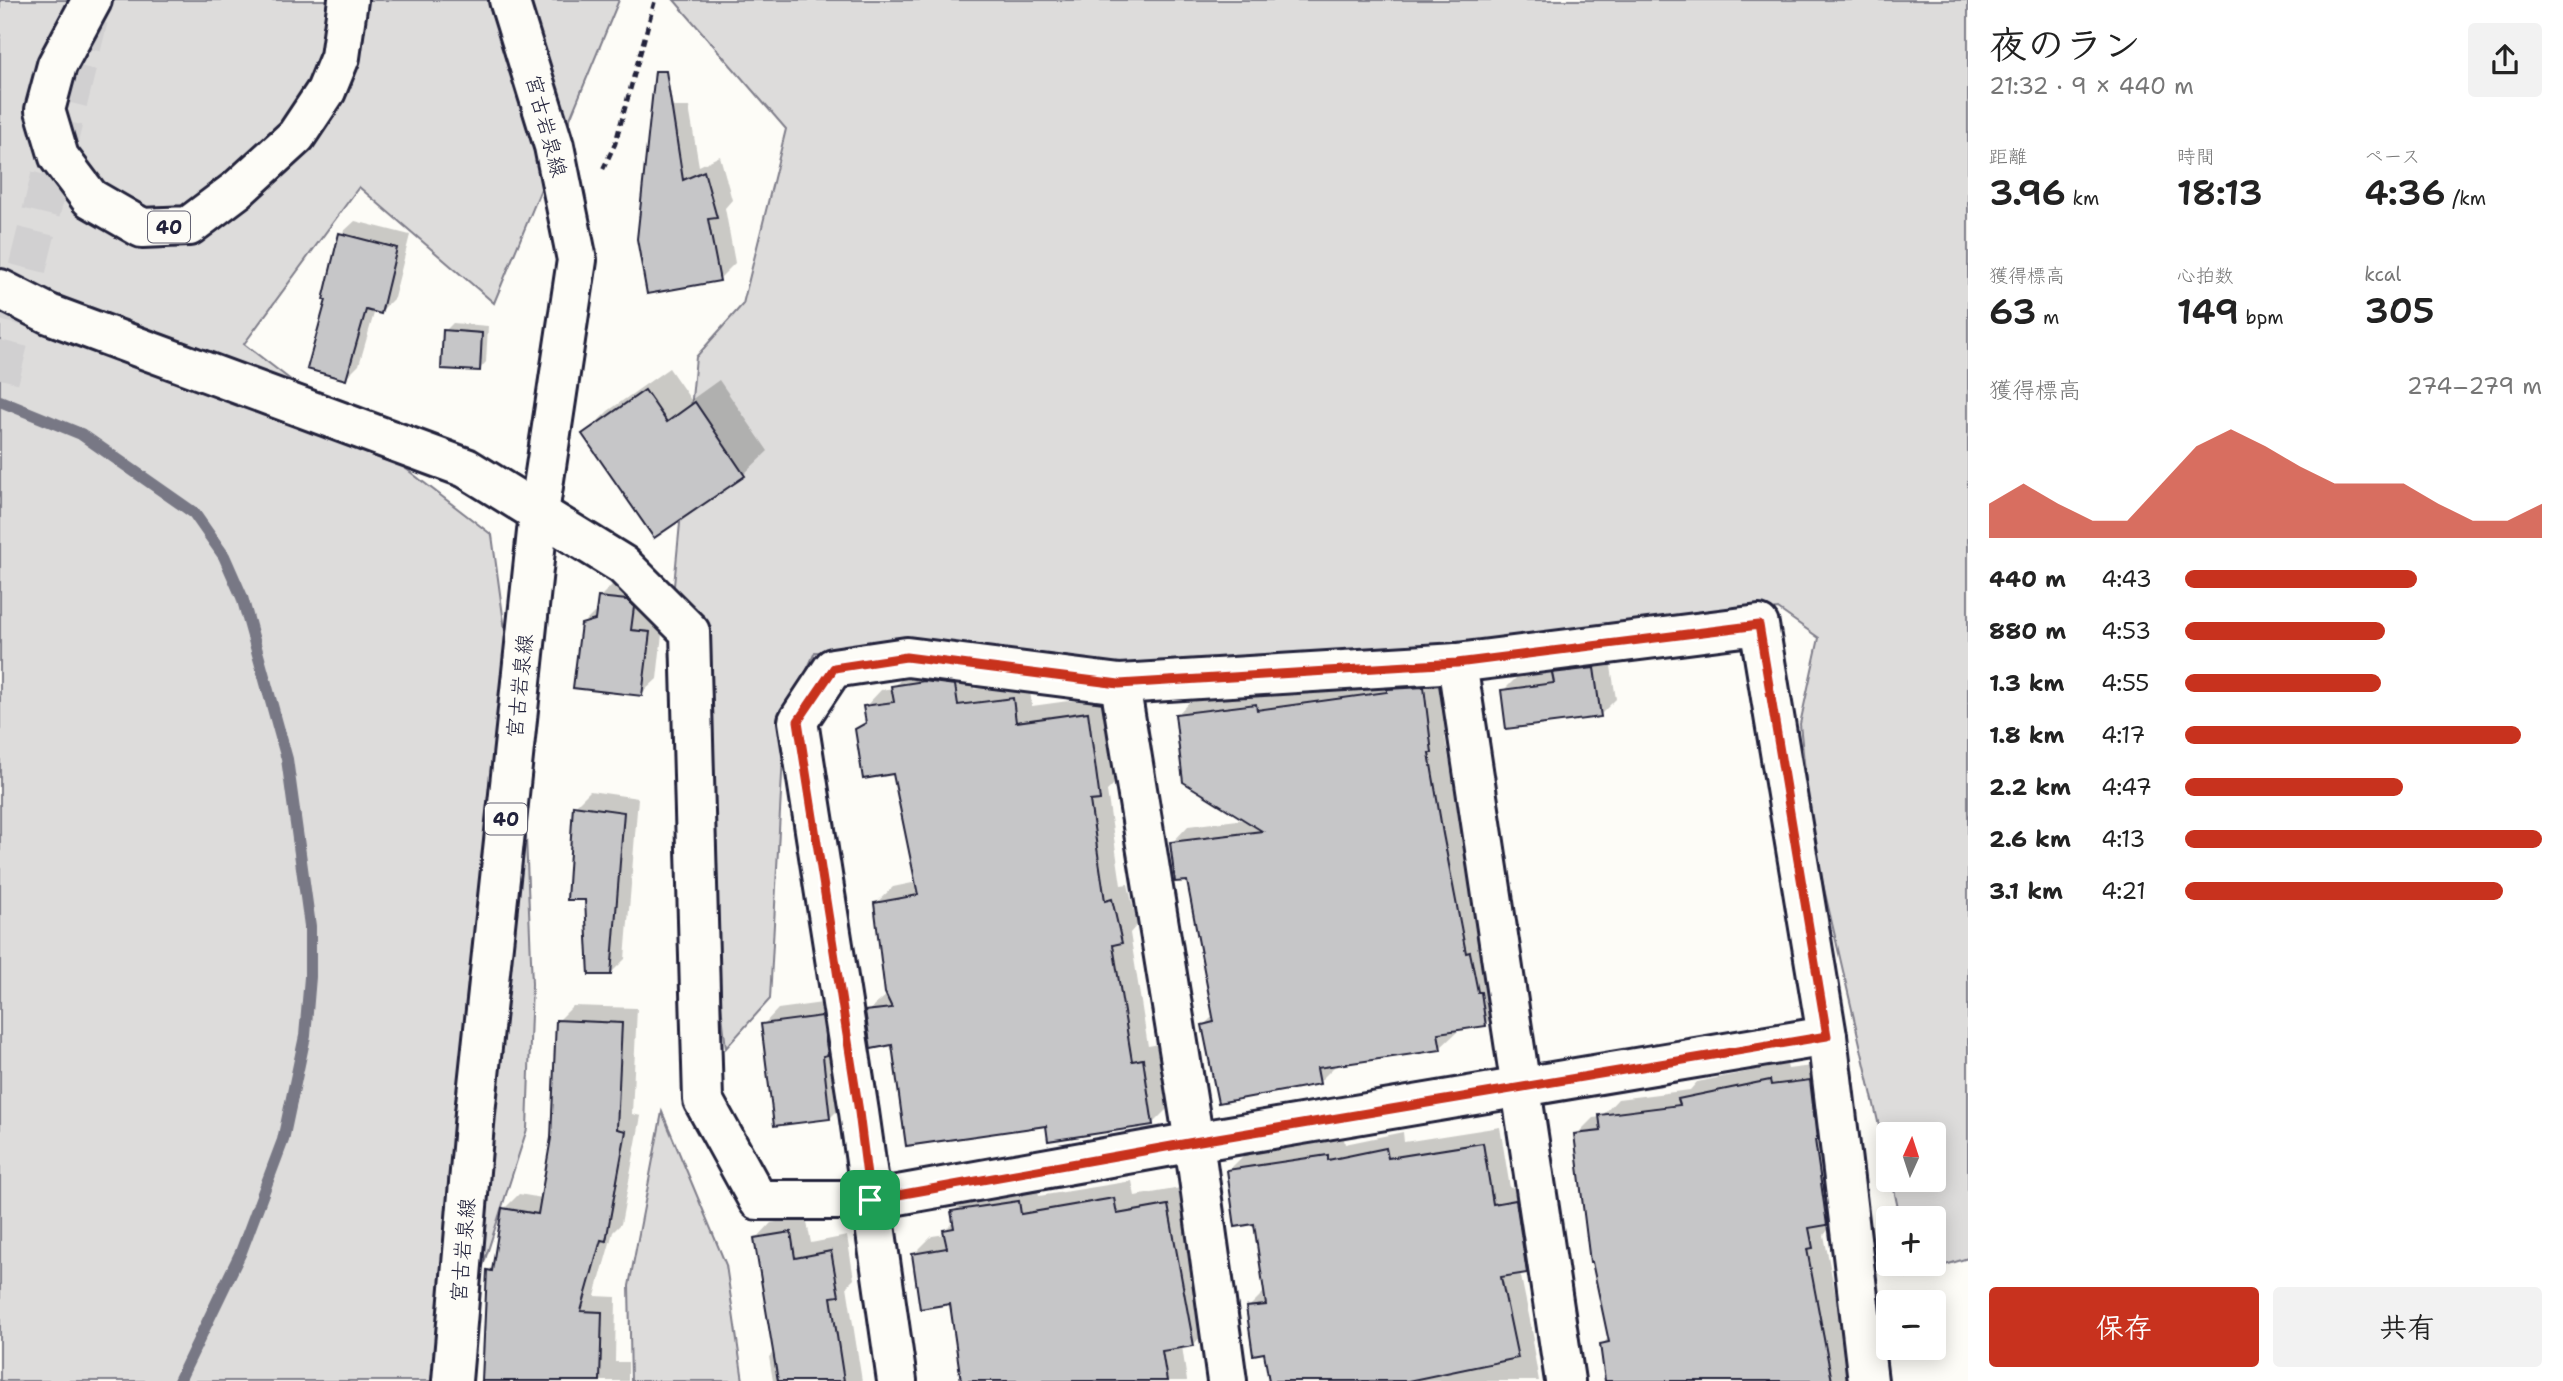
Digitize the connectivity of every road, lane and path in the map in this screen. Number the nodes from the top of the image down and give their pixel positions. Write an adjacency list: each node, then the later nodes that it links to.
1 (92, 0): 2 (street, 40)
2 (348, 0)
3 (509, 0): 7 (street, 宮古岩泉線 / 40)
4 (655, 0): 5 (path)
5 (598, 178)
6 (0, 289): 7 (street)
7 (538, 513): 13 (street); 14 (street, 宮古岩泉線 / 40)
8 (1457, 663): 9 (street); 10 (street); 11 (street)
9 (1119, 684): 12 (street); 13 (street)
10 (1827, 1036): 11 (street); 18 (street)
11 (1520, 1087): 12 (street); 17 (street)
12 (1194, 1142): 13 (street); 16 (street)
13 (870, 1200): 15 (street)
14 (452, 1381)
15 (897, 1381)
16 (1227, 1381)
17 (1565, 1381)
18 (1868, 1381)

